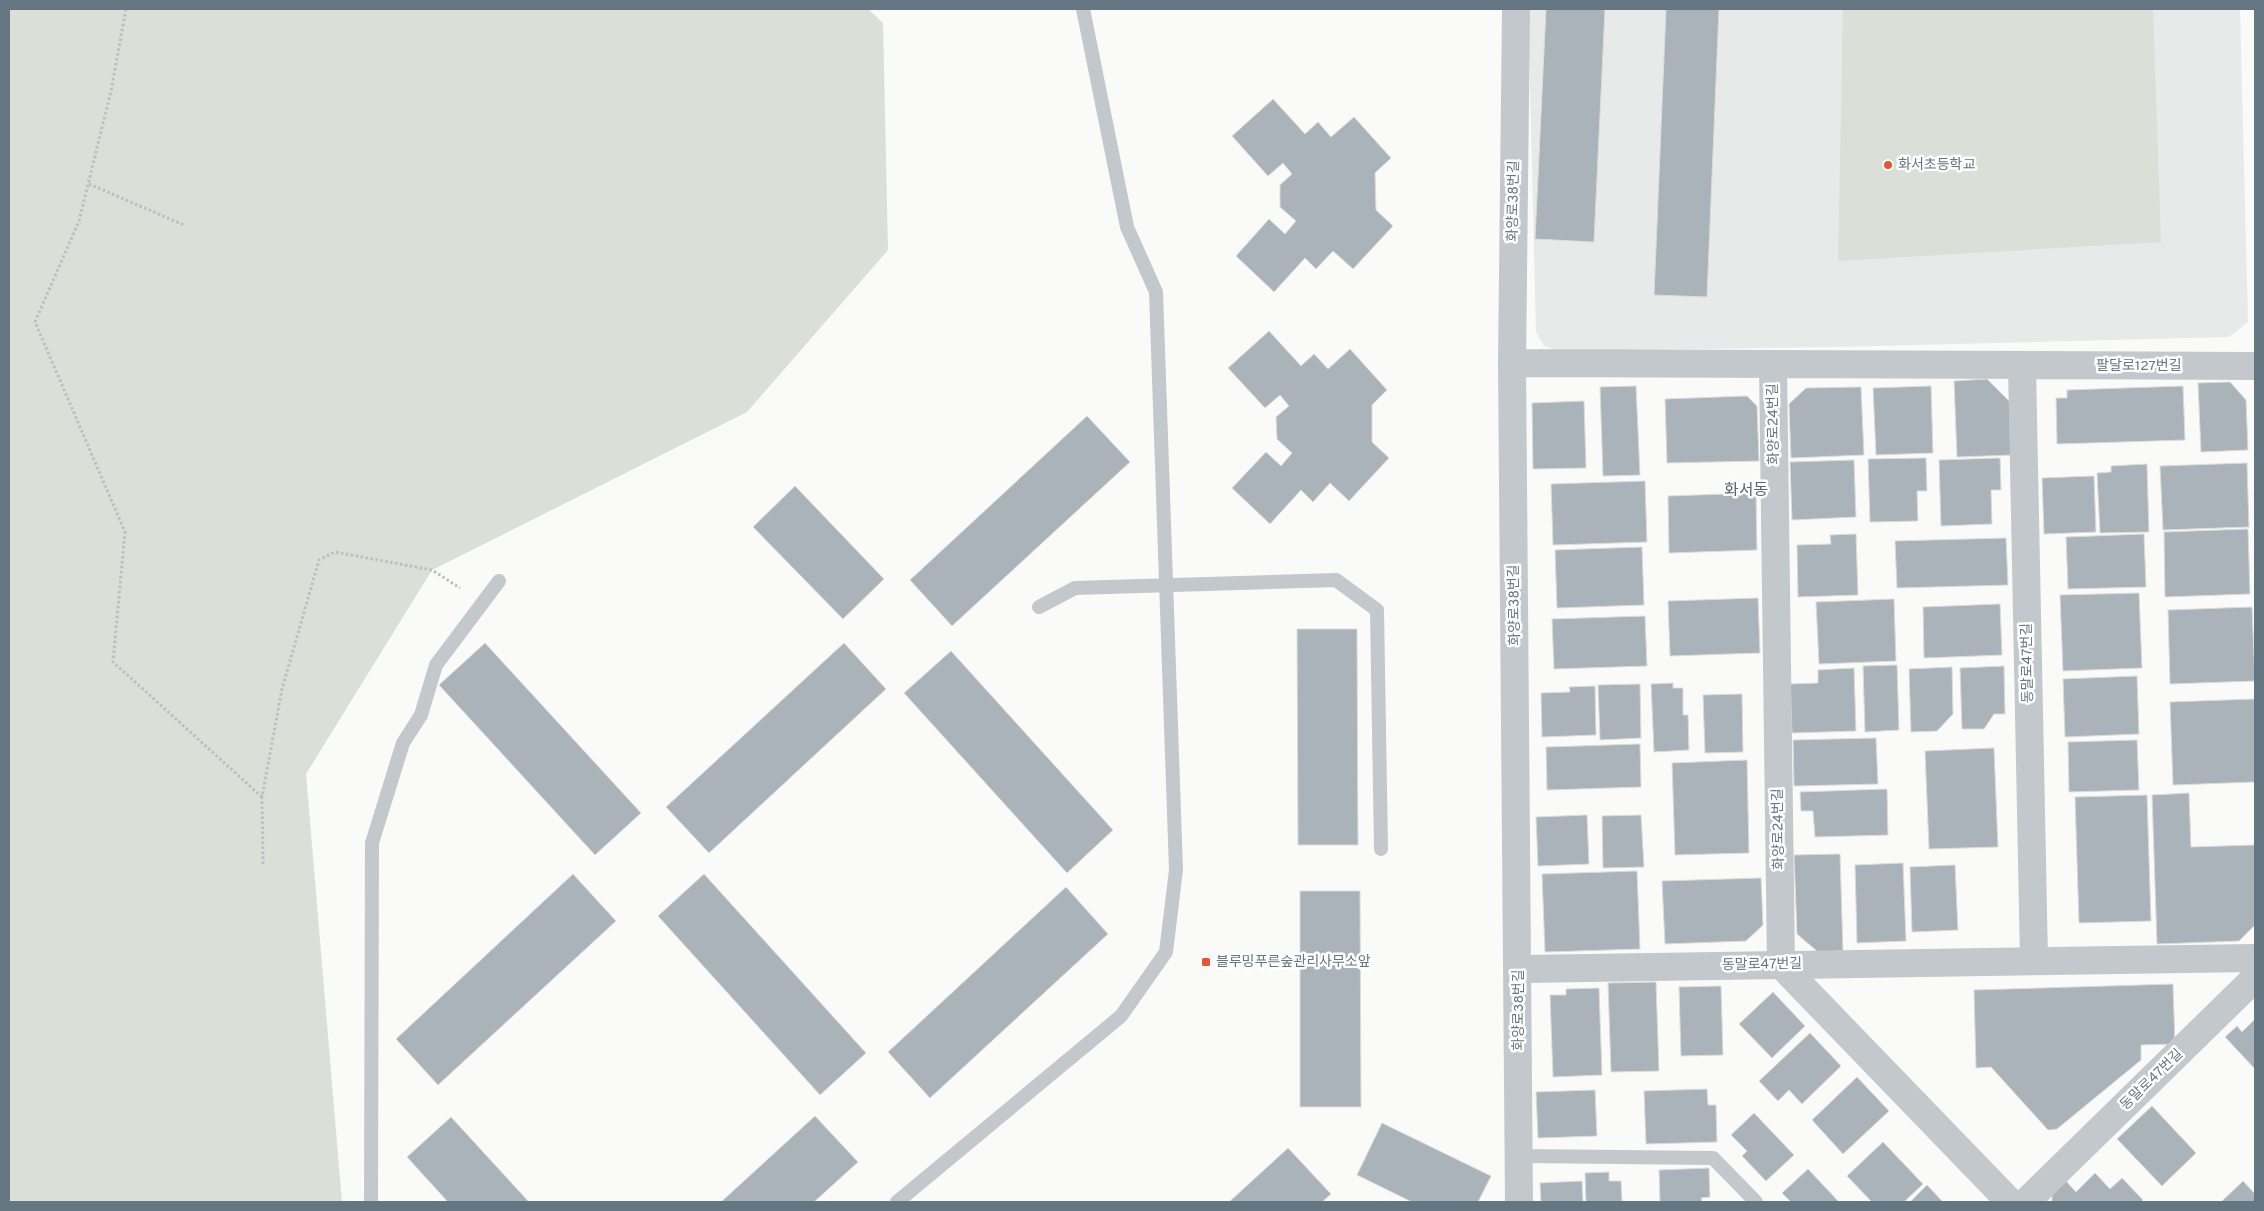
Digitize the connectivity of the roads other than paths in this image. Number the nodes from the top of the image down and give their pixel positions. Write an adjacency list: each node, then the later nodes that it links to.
1 (1083, 9): 8 (lane)
2 (1516, 9): 3 (street, 화양로38번길)
3 (1512, 363): 4 (street, 화양로24번길); 14 (street, 화양로38번길)
4 (1773, 365): 6 (street, 화양로24번길); 13 (street, 화양로24번길)
5 (2255, 366): 6 (street, 팔달로127번길)
6 (2022, 367): 12 (street, 동말로47번길)
7 (499, 581): 17 (lane)
8 (1166, 586): 9 (lane); 10 (lane); 18 (lane)
9 (1038, 608)
10 (1381, 849)
11 (2255, 958): 12 (street, 동말로47번길)
12 (2034, 960): 13 (street, 동말로47번길)
13 (1781, 964): 14 (street, 동말로47번길); 21 (street)
14 (1519, 969): 16 (street, 화양로38번길)
15 (2255, 978): 22 (street, 동말로47번길)
16 (1519, 1156): 19 (street, 화양로38번길); 20 (lane)
17 (371, 1202)
18 (897, 1202)
19 (1519, 1202)
20 (1756, 1202)
21 (2010, 1202)
22 (2026, 1202)

